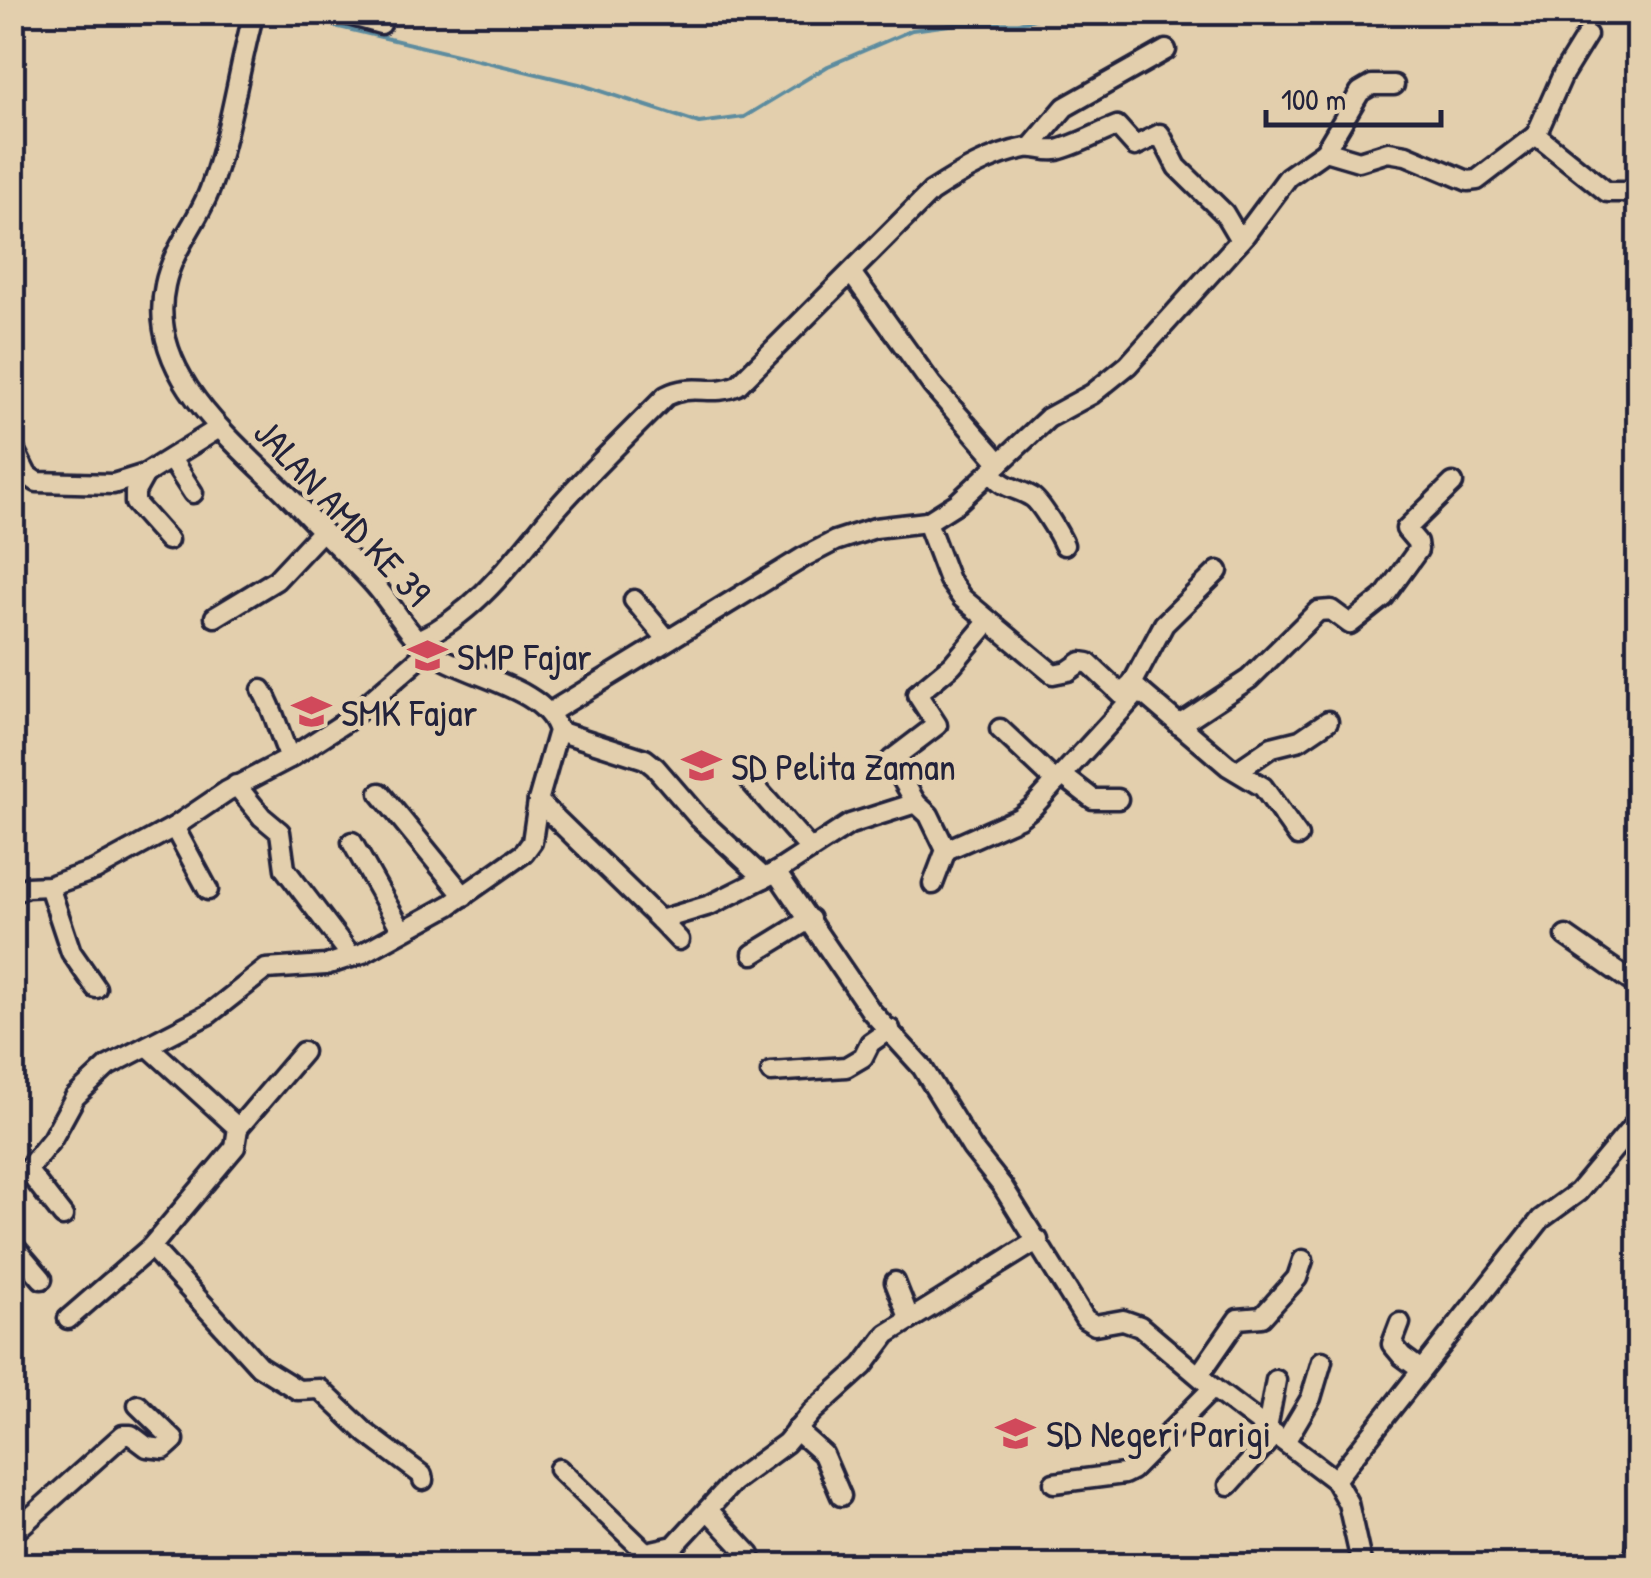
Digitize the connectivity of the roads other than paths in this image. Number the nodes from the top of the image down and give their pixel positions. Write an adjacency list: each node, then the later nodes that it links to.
1 (338, 12): 3 (street)
2 (253, 17): 13 (street, JALAN AMD KE 39)
3 (381, 24)
4 (1587, 34): 7 (street)
5 (1166, 50): 8 (street)
6 (1394, 85): 9 (street)
7 (1536, 134): 9 (street); 10 (street)
8 (1031, 146): 11 (street); 12 (street)
9 (1325, 152): 11 (street)
10 (1638, 192)
11 (1240, 240): 16 (street)
12 (852, 274): 16 (street); 29 (street)
13 (218, 428): 15 (street); 21 (street, JALAN AMD KE 39)
14 (12, 445): 17 (street)
15 (171, 459): 17 (street); 19 (street)
16 (996, 467): 20 (street); 23 (street)
17 (145, 474): 22 (street)
18 (1452, 484): 34 (street)
19 (193, 493)
20 (927, 522): 27 (street); 28 (street)
21 (321, 532): 26 (street); 29 (street, JALAN AMD KE 39)
22 (168, 540)
23 (1064, 546)
24 (1218, 571): 30 (street)
25 (634, 600): 28 (street)
26 (215, 617)
27 (988, 622): 30 (street); 44 (street)
28 (667, 640): 33 (street)
29 (423, 645): 33 (street, JALAN AMD KE 39); 36 (street)
30 (1135, 688): 34 (street); 38 (street)
31 (262, 690): 36 (street)
32 (1328, 720): 37 (street)
33 (554, 722): 43 (street); 50 (street, JALAN AMD KE 39)
34 (1179, 725): 37 (street)
35 (1000, 729): 38 (street)
36 (290, 758): 40 (street)
37 (1236, 771): 46 (street)
38 (1059, 779): 42 (street); 49 (street)
39 (751, 782): 48 (street)
40 (236, 785): 45 (street); 62 (street)
41 (380, 792): 55 (street)
42 (1118, 799)
43 (538, 800): 55 (street); 56 (street)
44 (916, 803): 48 (street); 49 (street)
45 (174, 827): 52 (street); 53 (street)
46 (1298, 836)
47 (352, 842): 58 (street)
48 (810, 849): 50 (street)
49 (946, 850): 51 (street)
50 (770, 875): 56 (street); 57 (street, JALAN AMD KE 39)
51 (933, 884)
52 (48, 886): 54 (street); 64 (street)
53 (208, 890)
54 (12, 893)
55 (464, 896): 58 (street)
56 (660, 920): 60 (street)
57 (810, 920): 61 (street); 65 (street, JALAN AMD KE 39)
58 (402, 931): 62 (street)
59 (1566, 936): 63 (street)
60 (679, 940)
61 (753, 954)
62 (352, 957): 66 (street)
63 (1638, 986)
64 (96, 988)
65 (890, 1029): 68 (street); 73 (street, JALAN AMD KE 39)
66 (148, 1046): 70 (street); 71 (street)
67 (303, 1052): 70 (street)
68 (770, 1072)
69 (1638, 1120): 83 (street)
70 (238, 1128): 75 (street)
71 (20, 1176): 72 (street)
72 (63, 1216)
73 (1038, 1240): 80 (street); 84 (street, JALAN AMD KE 39)
74 (12, 1244): 77 (street)
75 (152, 1247): 79 (street); 91 (street)
76 (1303, 1260): 84 (street)
77 (42, 1280)
78 (895, 1282): 80 (street)
79 (68, 1319)
80 (910, 1320): 88 (street)
81 (1400, 1322): 83 (street)
82 (1322, 1361): 89 (street)
83 (1421, 1370): 92 (street)
84 (1199, 1374): 86 (street)
85 (1276, 1380): 89 (street)
86 (1214, 1388): 89 (street); 93 (street)
87 (138, 1405): 97 (street)
88 (796, 1430): 95 (street); 96 (street)
89 (1276, 1435): 92 (street); 94 (street)
90 (560, 1469): 100 (street)
91 (423, 1480)
92 (1334, 1480): 102 (street)
93 (1054, 1483)
94 (1229, 1486)
95 (841, 1496)
96 (708, 1510): 99 (street); 100 (street)
97 (12, 1534)
98 (1638, 1545): 103 (street)
99 (750, 1555)
100 (654, 1559): 101 (street)
101 (629, 1566)
102 (1362, 1566)
103 (1632, 1566)

